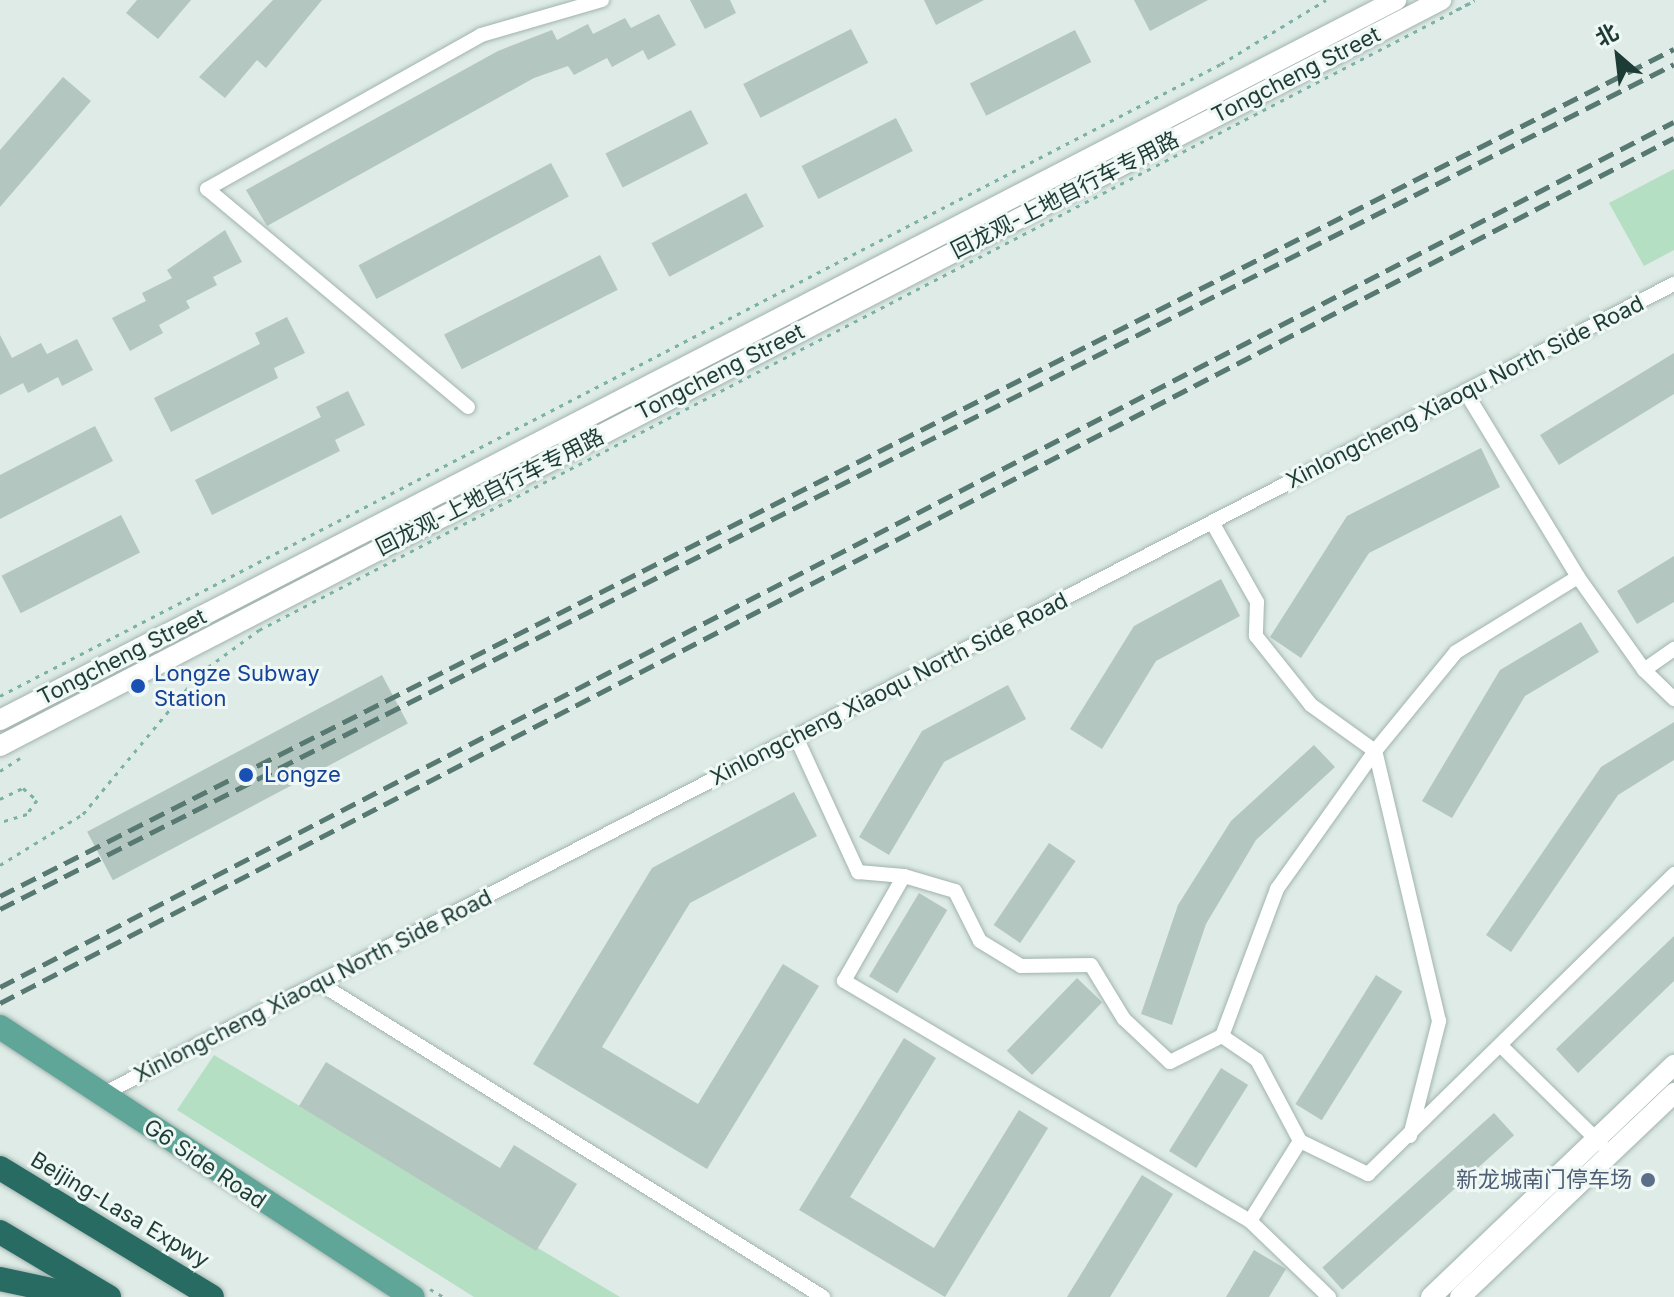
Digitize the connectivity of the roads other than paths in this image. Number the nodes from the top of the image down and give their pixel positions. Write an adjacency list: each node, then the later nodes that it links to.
1 (602, 0): 8 (street)
2 (1376, 0): 5 (main road)
3 (1396, 0): 5 (main road, Tongcheng Street)
4 (1441, 0): 16 (main road, Tongcheng Street)
5 (1311, 44): 14 (main road, Tongcheng Street)
6 (1674, 284): 7 (street, Xinlongcheng Xiaoqu North Side Road)
7 (1465, 391): 9 (street, Xinlongcheng Xiaoqu North Side Road); 10 (street)
8 (468, 407)
9 (1212, 522): 15 (street, Xinlongcheng Xiaoqu North Side Road); 17 (street)
10 (1578, 577): 12 (street); 17 (street)
11 (1674, 649): 12 (street)
12 (1644, 670): 13 (street)
13 (1674, 699)
14 (0, 720)
15 (796, 737): 19 (street); 20 (street, Xinlongcheng Xiaoqu North Side Road)
16 (0, 746)
17 (1375, 751): 22 (street); 27 (street)
18 (1674, 874): 23 (street)
19 (904, 876): 22 (street); 31 (street)
20 (319, 983): 26 (street, Xinlongcheng Xiaoqu North Side Road); 34 (street)
21 (0, 1027): 26 (main road, G6 Side Road)
22 (1222, 1036): 28 (street)
23 (1501, 1046): 27 (street); 29 (street)
24 (1674, 1065): 29 (main road)
25 (1674, 1093): 29 (main road)
26 (103, 1094): 38 (main road, G6 Side Road)
27 (1409, 1139): 28 (street)
28 (1300, 1141): 31 (street)
29 (1604, 1146): 41 (main road); 42 (main road)
30 (0, 1168): 37 (highway, Beijing-Lasa Expwy)
31 (1250, 1221): 40 (street)
32 (0, 1232): 36 (highway)
33 (0, 1279): 35 (highway)
34 (803, 1292): 39 (street)
35 (84, 1297)
36 (109, 1297)
37 (212, 1297)
38 (412, 1297)
39 (823, 1297)
40 (1329, 1297)
41 (1431, 1297)
42 (1460, 1297)

